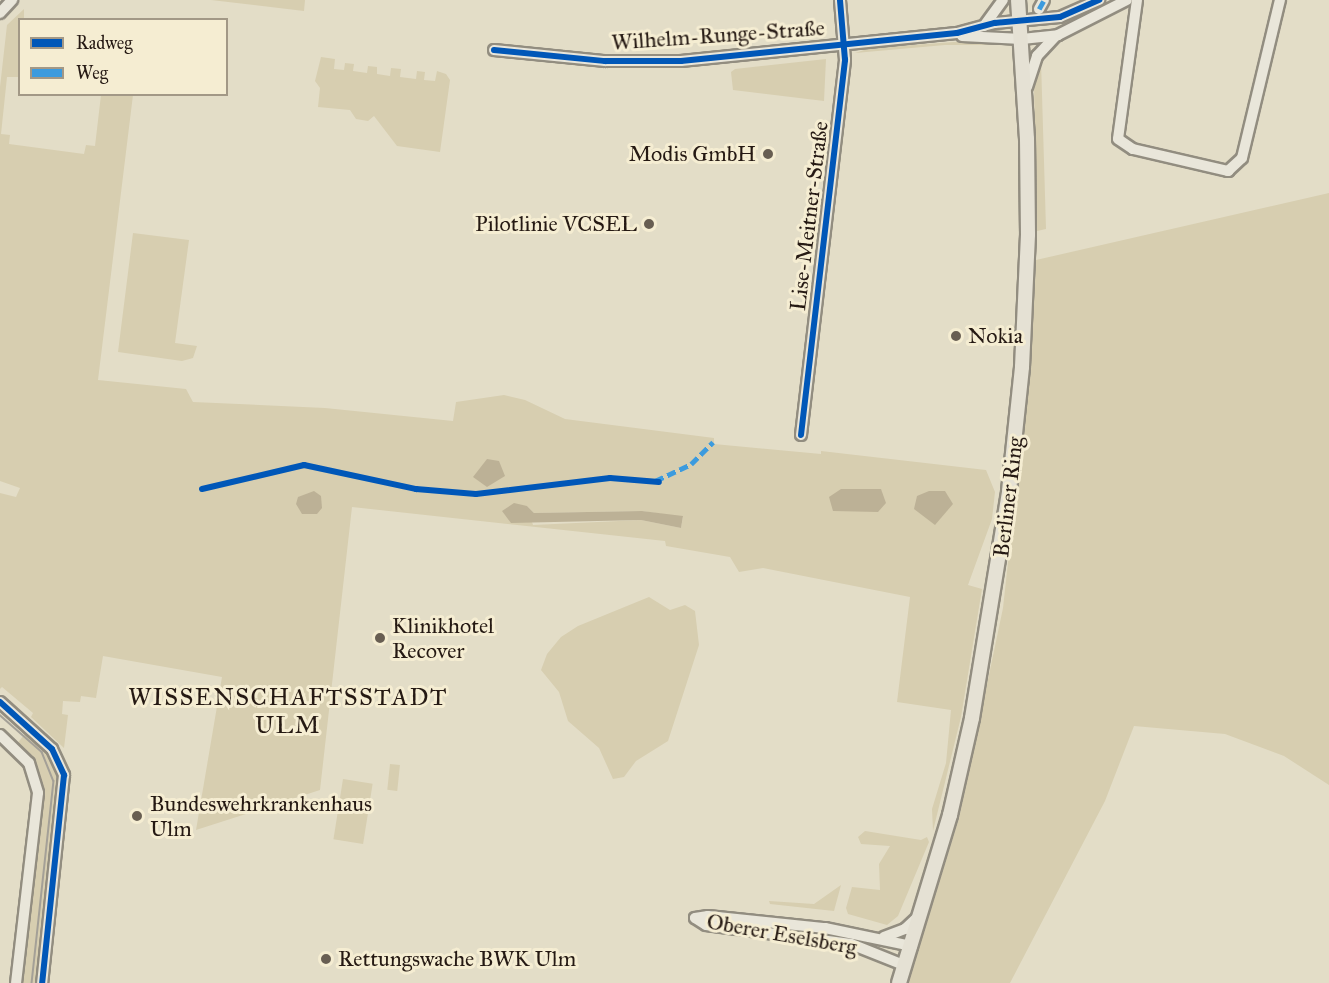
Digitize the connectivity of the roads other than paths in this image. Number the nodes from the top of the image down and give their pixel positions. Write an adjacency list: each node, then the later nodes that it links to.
1 (12, 0): 9 (street)
2 (840, 0): 15 (street, Lise-Meitner-Straße)
3 (1003, 0): 11 (street)
4 (1018, 0): 10 (main road, Berliner Ring)
5 (1099, 0): 10 (street, Wilhelm-Runge-Straße)
6 (1127, 0): 13 (street)
7 (1137, 0): 8 (street)
8 (1280, 0)
9 (1, 12)
10 (1020, 22): 11 (street, Wilhelm-Runge-Straße); 14 (main road, Berliner Ring)
11 (981, 28): 12 (street, Wilhelm-Runge-Straße)
12 (944, 35): 14 (street, Wilhelm-Runge-Straße); 15 (street, Wilhelm-Runge-Straße)
13 (1058, 35): 14 (street, Wilhelm-Runge-Straße); 17 (street)
14 (1022, 39): 17 (main road, Berliner Ring)
15 (845, 45): 16 (street, Wilhelm-Runge-Straße); 18 (street, Lise-Meitner-Straße)
16 (494, 50)
17 (1025, 94): 21 (main road, Berliner Ring)
18 (801, 435)
19 (0, 702): 26 (street)
20 (0, 735): 25 (street)
21 (922, 912): 22 (street); 23 (main road, Berliner Ring)
22 (884, 937): 23 (street, Oberer Eselsberg); 24 (street, Oberer Eselsberg)
23 (912, 946): 24 (main road, Berliner Ring)
24 (906, 966): 27 (main road, Berliner Ring)
25 (16, 983)
26 (42, 983)
27 (899, 983)

